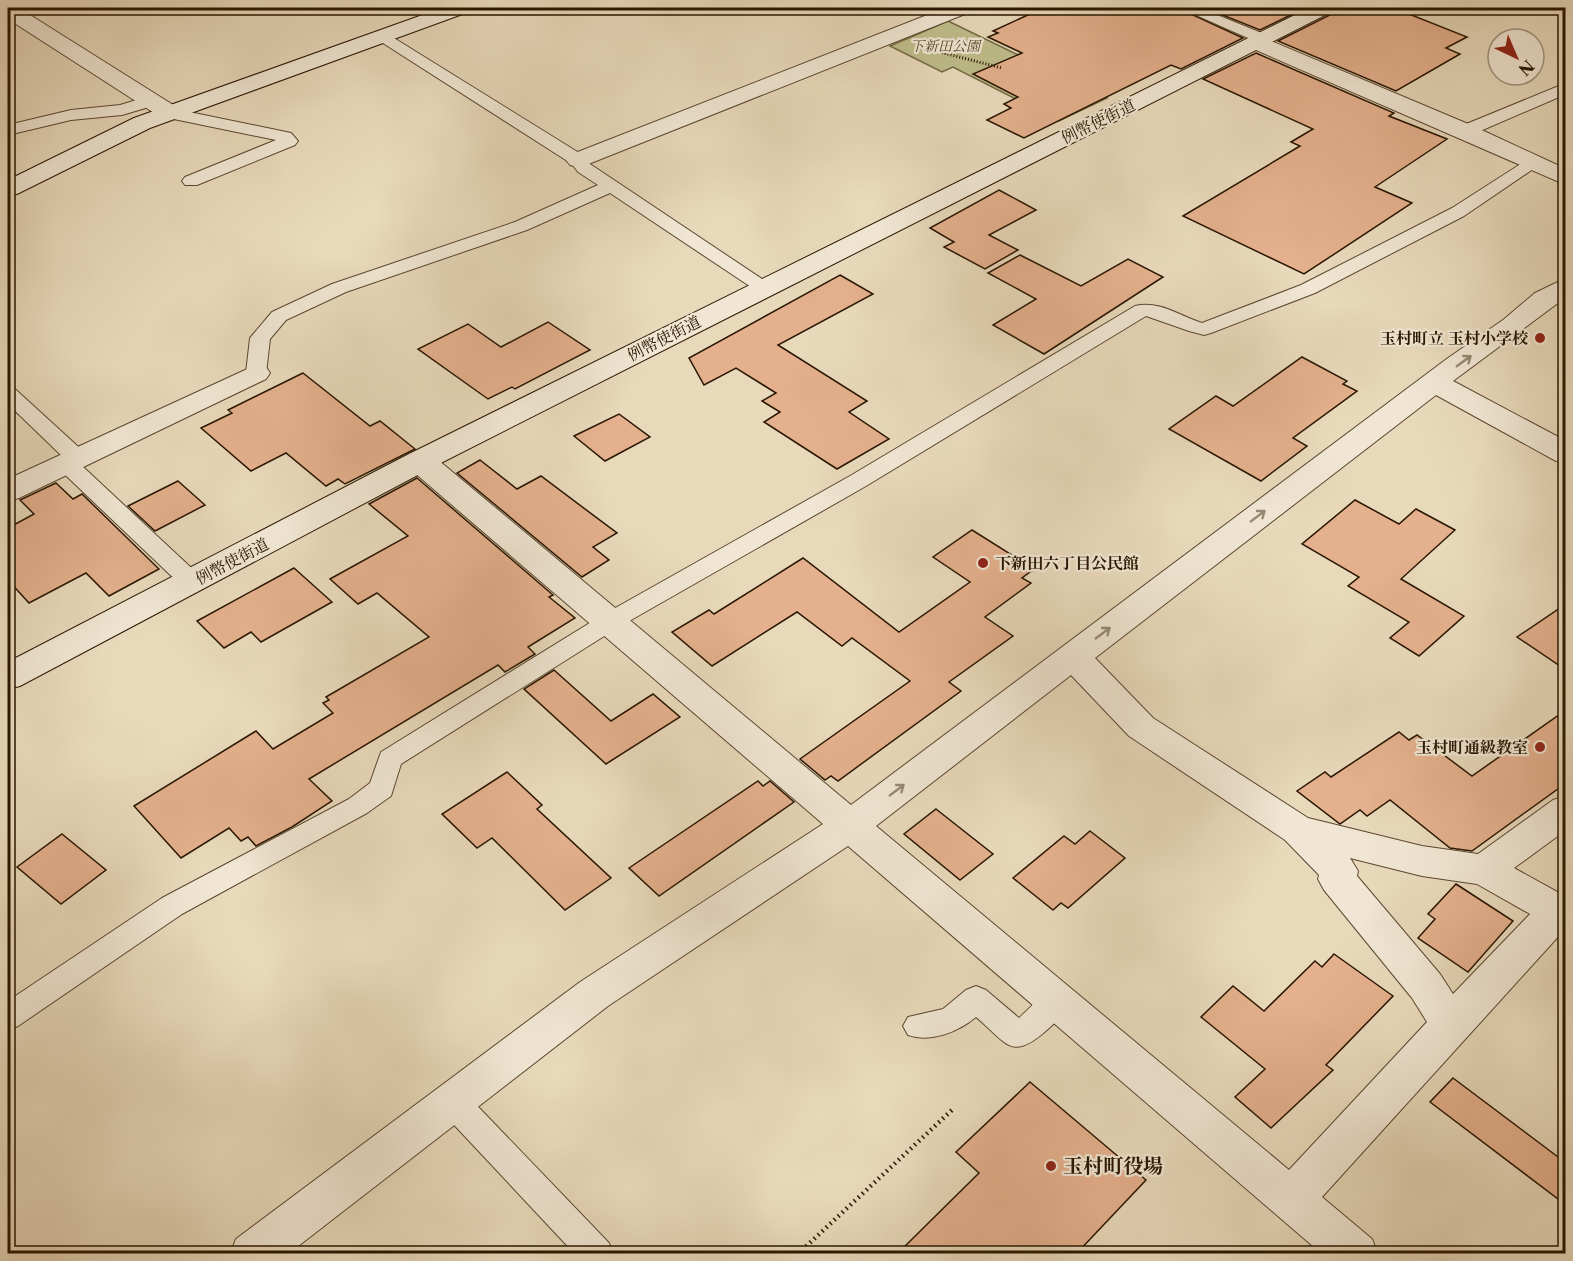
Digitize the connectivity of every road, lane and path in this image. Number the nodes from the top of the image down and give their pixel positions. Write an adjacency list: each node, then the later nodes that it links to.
1 (461, 8): 7 (street)
2 (963, 8): 6 (street)
3 (1188, 8): 8 (lane)
4 (1324, 8): 8 (street, 例幣使街道)
5 (14, 12): 11 (street)
6 (899, 33): 9 (path); 14 (street)
7 (381, 35): 11 (street); 14 (lane)
8 (1260, 41): 13 (street); 21 (street, 例幣使街道)
9 (1002, 68)
10 (1566, 88): 13 (lane)
11 (161, 106): 12 (lane); 17 (lane); 19 (street)
12 (8, 130)
13 (1465, 131): 15 (street)
14 (578, 160): 18 (lane)
15 (1530, 163): 16 (street); 30 (lane)
16 (1566, 178)
17 (191, 181)
18 (610, 186): 21 (lane); 22 (lane)
19 (8, 189)
20 (1566, 286): 23 (street, one-way to 20)
21 (764, 287): 27 (street, 例幣使街道)
22 (256, 373): 26 (street)
23 (1435, 383): 25 (street); 31 (street, one-way to 23)
24 (8, 393): 26 (lane)
25 (1566, 454)
26 (71, 460): 28 (street); 29 (lane)
27 (420, 461): 29 (street, 例幣使街道); 30 (street)
28 (8, 490)
29 (192, 582): 32 (street, 例幣使街道)
30 (609, 622): 34 (street); 39 (lane)
31 (1073, 656): 34 (street, one-way to 31); 35 (street)
32 (8, 677)
33 (1566, 810): 36 (street)
34 (851, 825): 38 (street); 42 (street)
35 (1298, 830): 36 (street); 40 (street)
36 (1484, 870): 37 (street)
37 (1561, 910): 40 (street)
38 (1058, 1001): 41 (lane); 44 (street)
39 (8, 1017)
40 (1450, 1025): 44 (street)
41 (918, 1026)
42 (453, 1101): 45 (street); 46 (lane)
43 (952, 1110): 47 (path)
44 (1291, 1199): 48 (street)
45 (260, 1251)
46 (597, 1254)
47 (798, 1254)
48 (1356, 1254)

